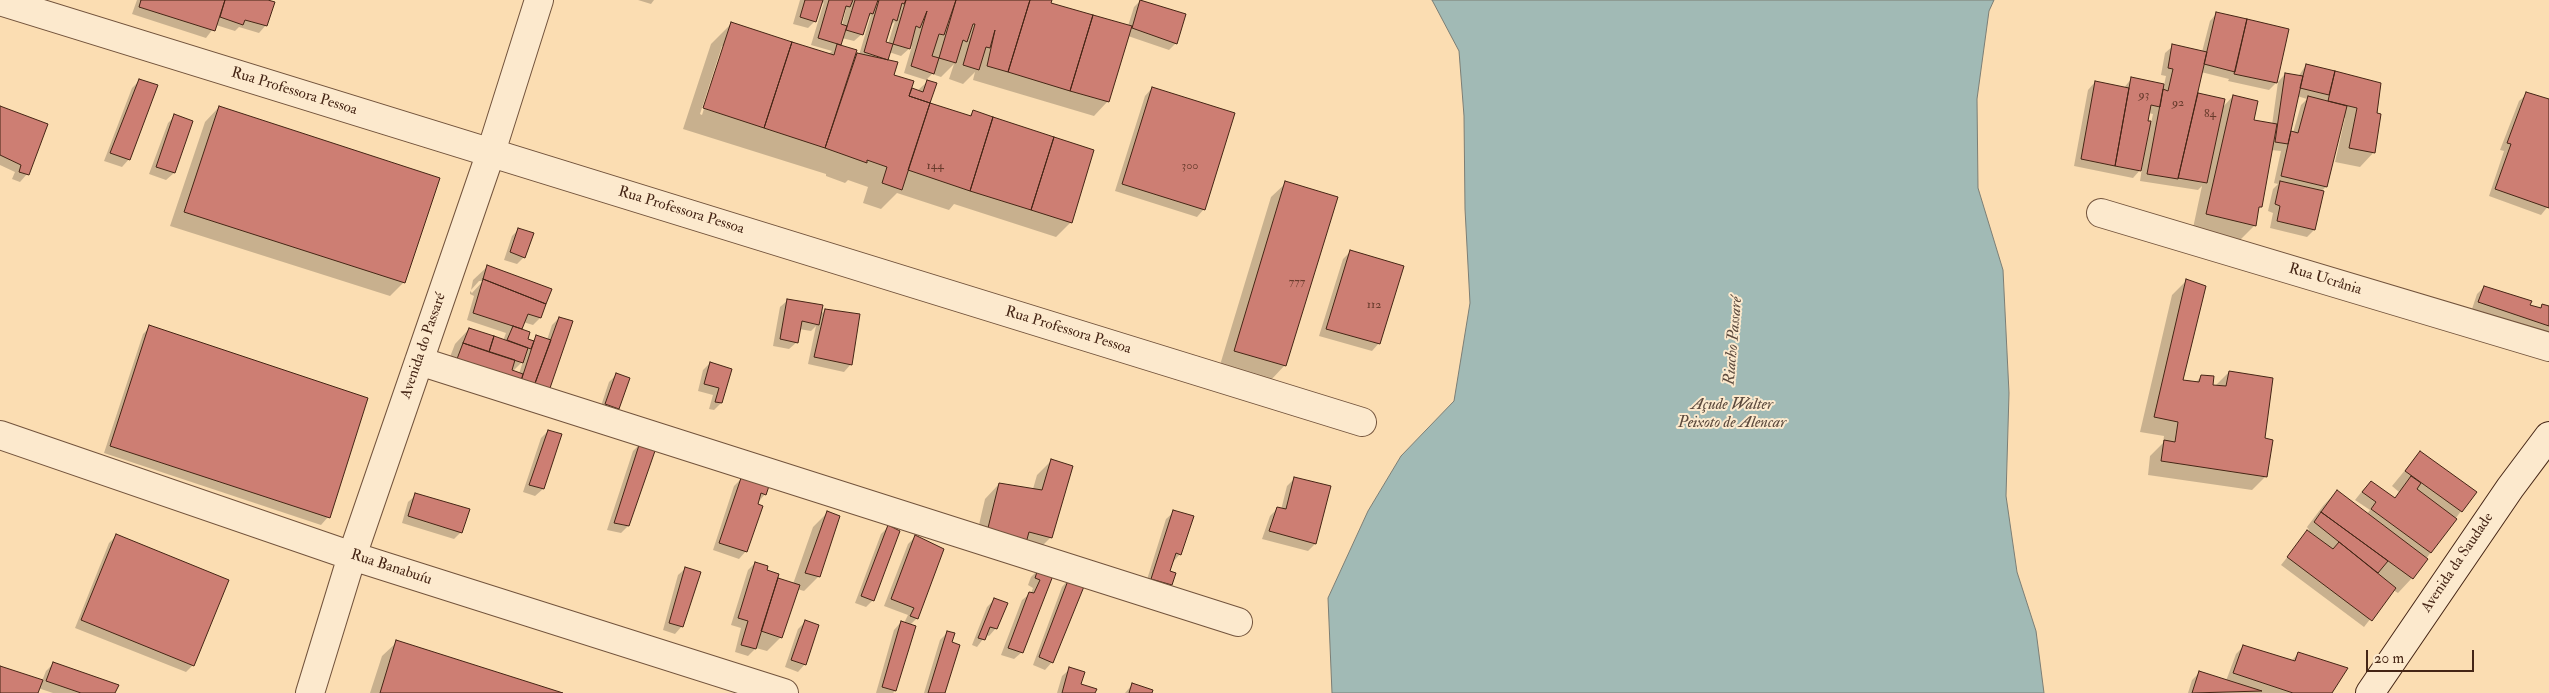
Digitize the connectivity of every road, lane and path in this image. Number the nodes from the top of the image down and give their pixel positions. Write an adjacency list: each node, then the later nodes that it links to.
1 (539, 0): 3 (street, Avenida do Passaré)
2 (0, 1): 3 (street, Rua Professora Pessoa)
3 (491, 152): 6 (street, Avenida do Passaré); 7 (street, Rua Professora Pessoa)
4 (2101, 213): 5 (street, Rua Ucrânia)
5 (2549, 347)
6 (419, 361): 10 (street, Avenida do Passaré); 11 (street)
7 (1362, 422)
8 (0, 435): 10 (street, Rua Banabuíu)
9 (2549, 436): 14 (street, Avenida da Saudade)
10 (352, 556): 12 (street, Avenida do Passaré); 13 (street, Rua Banabuíu)
11 (1238, 622)
12 (310, 693)
13 (784, 693)
14 (2370, 693)

